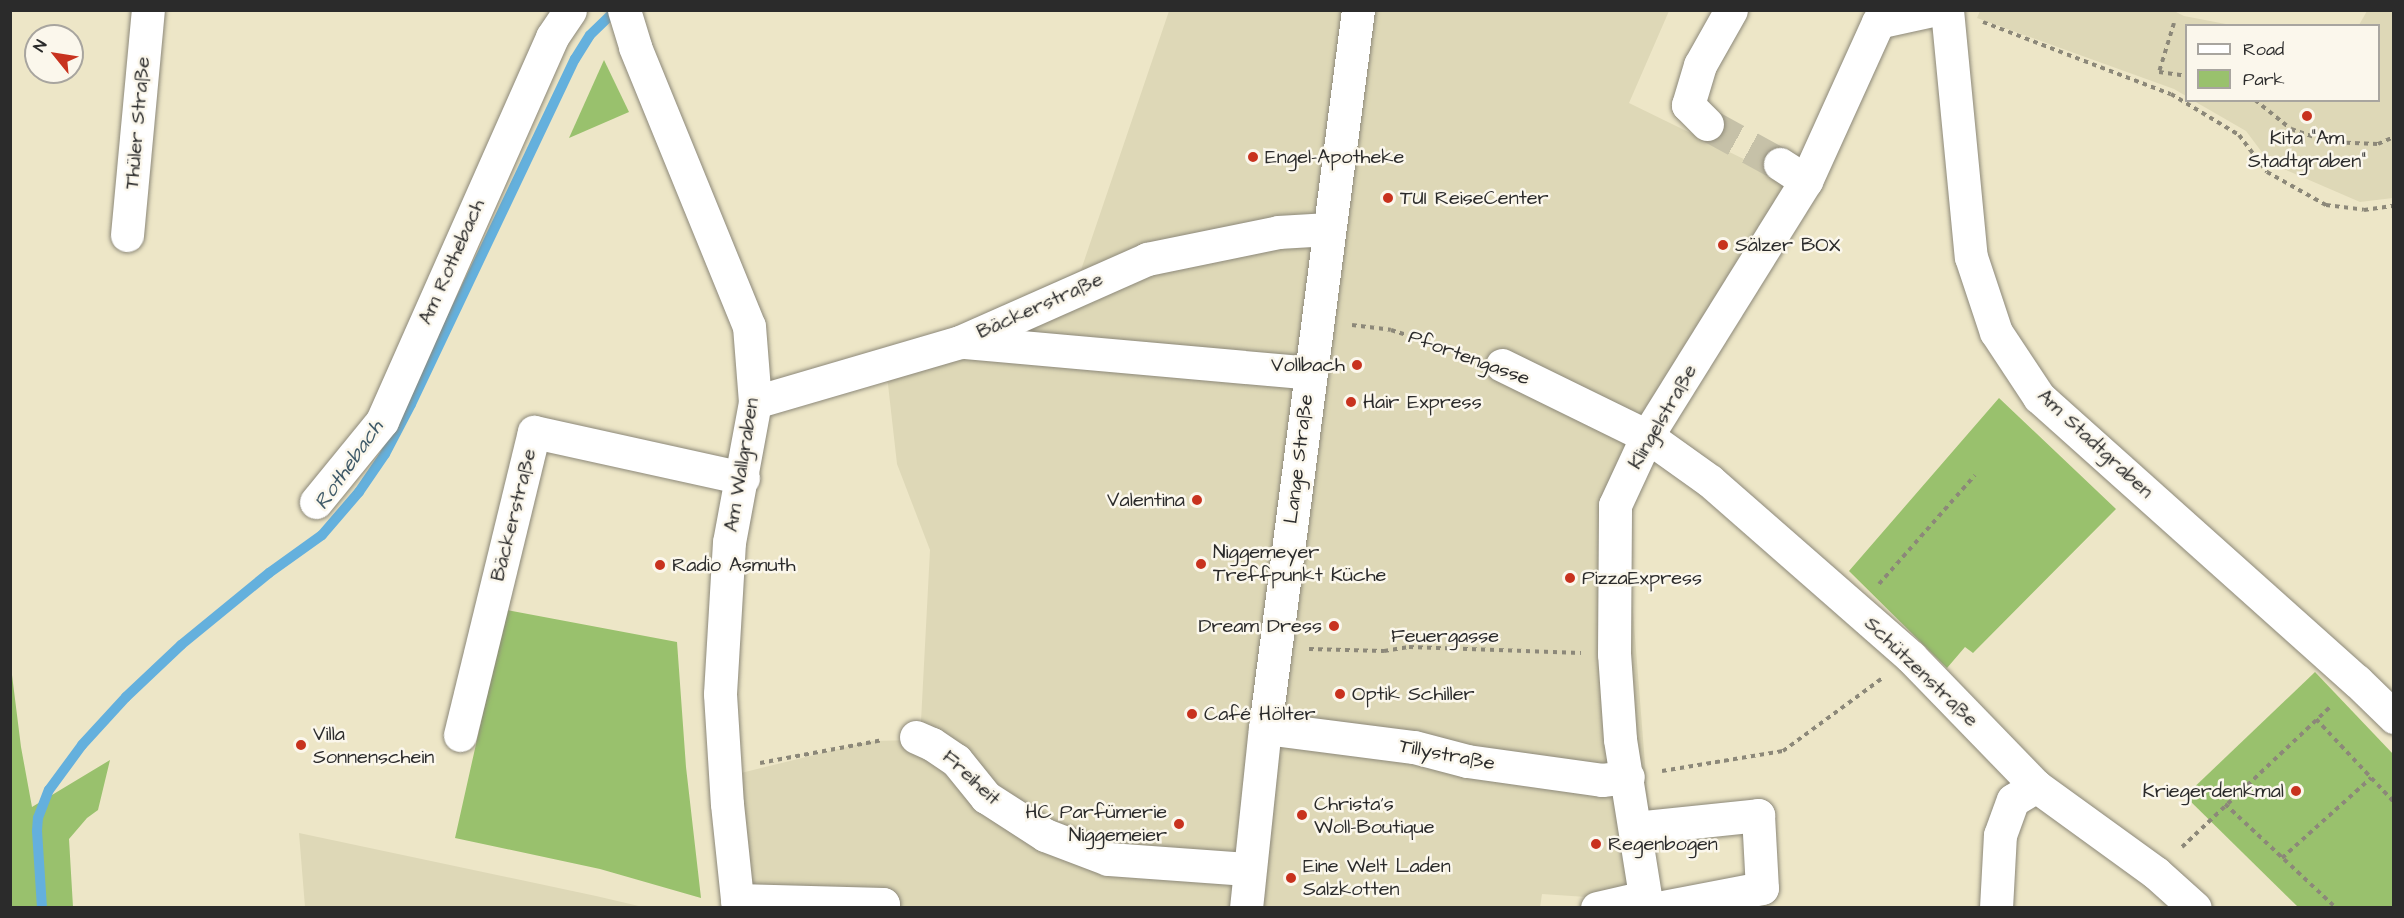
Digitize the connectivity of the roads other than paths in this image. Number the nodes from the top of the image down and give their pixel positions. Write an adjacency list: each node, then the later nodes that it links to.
1 (148, 10): 10 (street, Thüler Straße)
2 (570, 10): 17 (street, Am Rothebach)
3 (624, 10): 14 (street, Am Wallgraben)
4 (1358, 10): 9 (street, Lange Straße)
5 (1731, 10): 8 (street)
6 (1932, 10): 15 (street, Klingelstraße)
7 (1961, 15): 18 (street, Am Stadtgraben)
8 (1707, 124)
9 (1329, 229): 11 (street, Bäckerstraße); 13 (street, Lange Straße)
10 (128, 235)
11 (960, 342): 13 (street); 14 (street, Bäckerstraße)
12 (1502, 365): 15 (street, Pfortengasse)
13 (1310, 373): 19 (street, Lange Straße)
14 (755, 402): 16 (street, Am Wallgraben)
15 (1647, 436): 22 (street, Klingelstraße); 23 (street, Schützenstraße)
16 (743, 478): 20 (street, Bäckerstraße); 26 (street, Am Wallgraben)
17 (316, 502)
18 (2394, 717)
19 (1265, 728): 22 (street, Tillystraße); 25 (street, Lange Straße)
20 (460, 735)
21 (915, 737): 25 (street, Freiheit)
22 (1628, 777): 24 (street, Klingelstraße)
23 (2036, 786): 32 (street); 33 (street, Schützenstraße)
24 (1635, 828): 27 (street, Klingelstraße); 27 (street)
25 (1248, 869): 30 (street, Lange Straße)
26 (737, 904): 28 (street)
27 (1650, 904): 31 (street)
28 (812, 905): 29 (street)
29 (883, 908)
30 (1246, 908)
31 (1597, 908)
32 (1996, 908)
33 (2195, 908)

